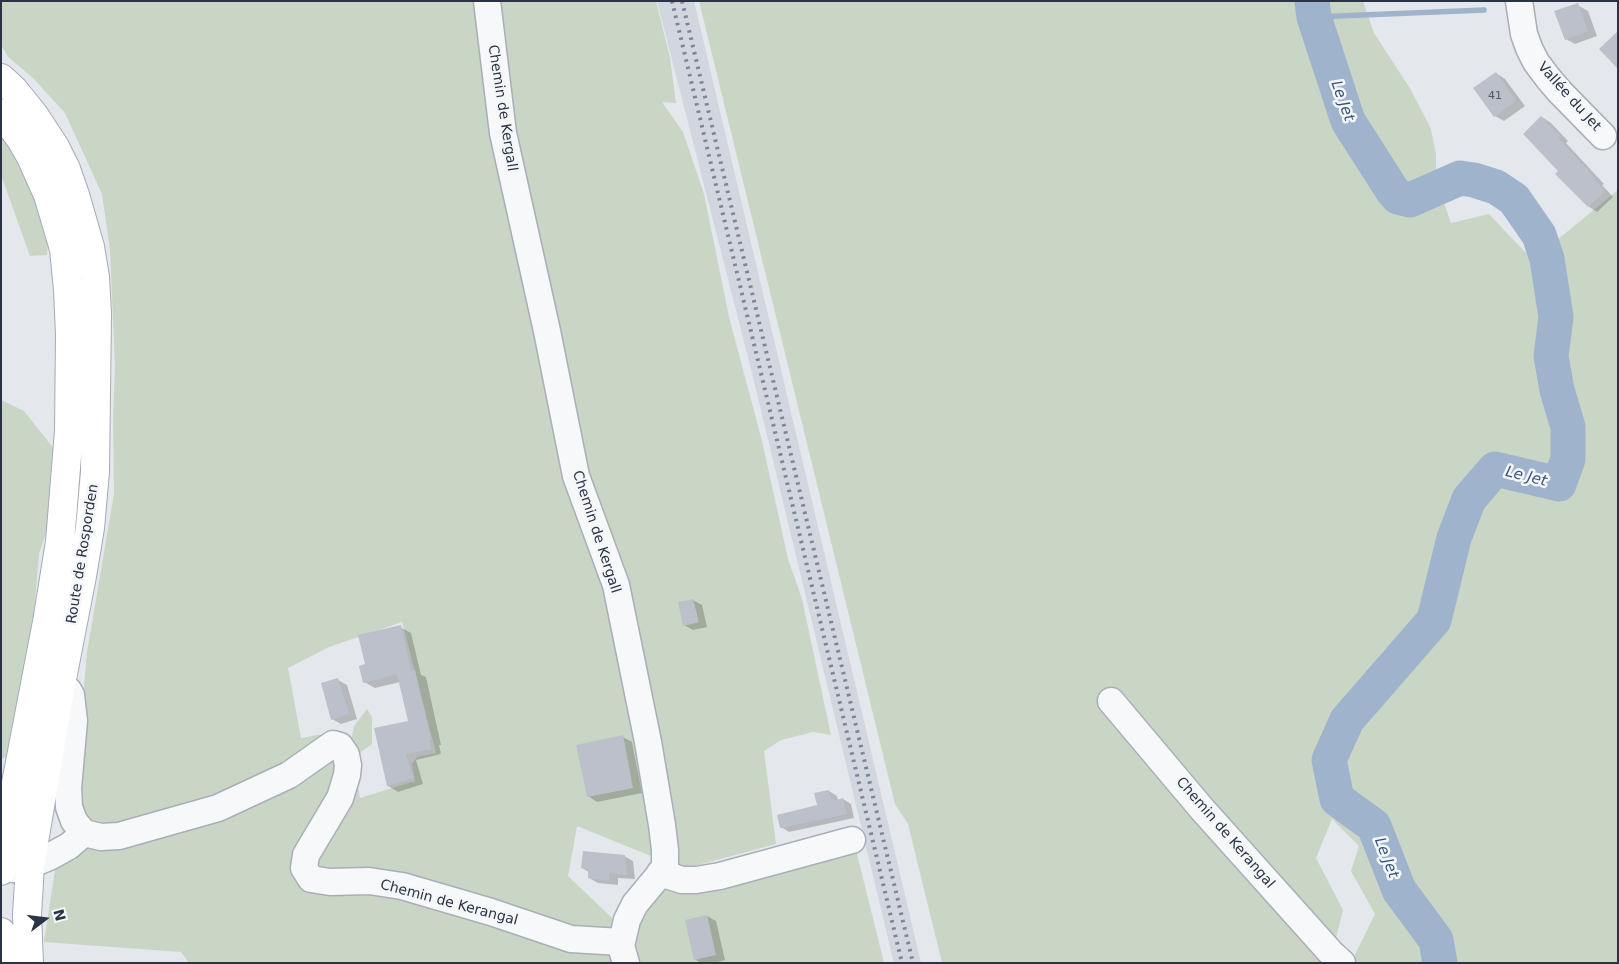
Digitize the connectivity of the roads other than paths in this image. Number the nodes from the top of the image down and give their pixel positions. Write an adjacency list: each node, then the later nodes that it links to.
1 (487, 1): 12 (street, Chemin de Kergall)
2 (1519, 1): 5 (street, Vallée du Jet)
3 (1, 78): 6 (main road, Route de Rosporden)
4 (1, 113): 6 (main road, Route de Rosporden)
5 (1603, 136)
6 (48, 680): 8 (street); 10 (main road, Route de Rosporden); 11 (main road, Route de Rosporden)
7 (1111, 701): 17 (street, Chemin de Kerangal)
8 (84, 833): 10 (street); 14 (street, Chemin de Kerangal)
9 (852, 840): 12 (street)
10 (30, 865): 11 (street); 16 (main road, Route de Rosporden)
11 (1, 872)
12 (660, 873): 14 (street, Chemin de Kergall)
13 (1, 932): 15 (main road)
14 (624, 953)
15 (4, 963)
16 (28, 963)
17 (1342, 963)

